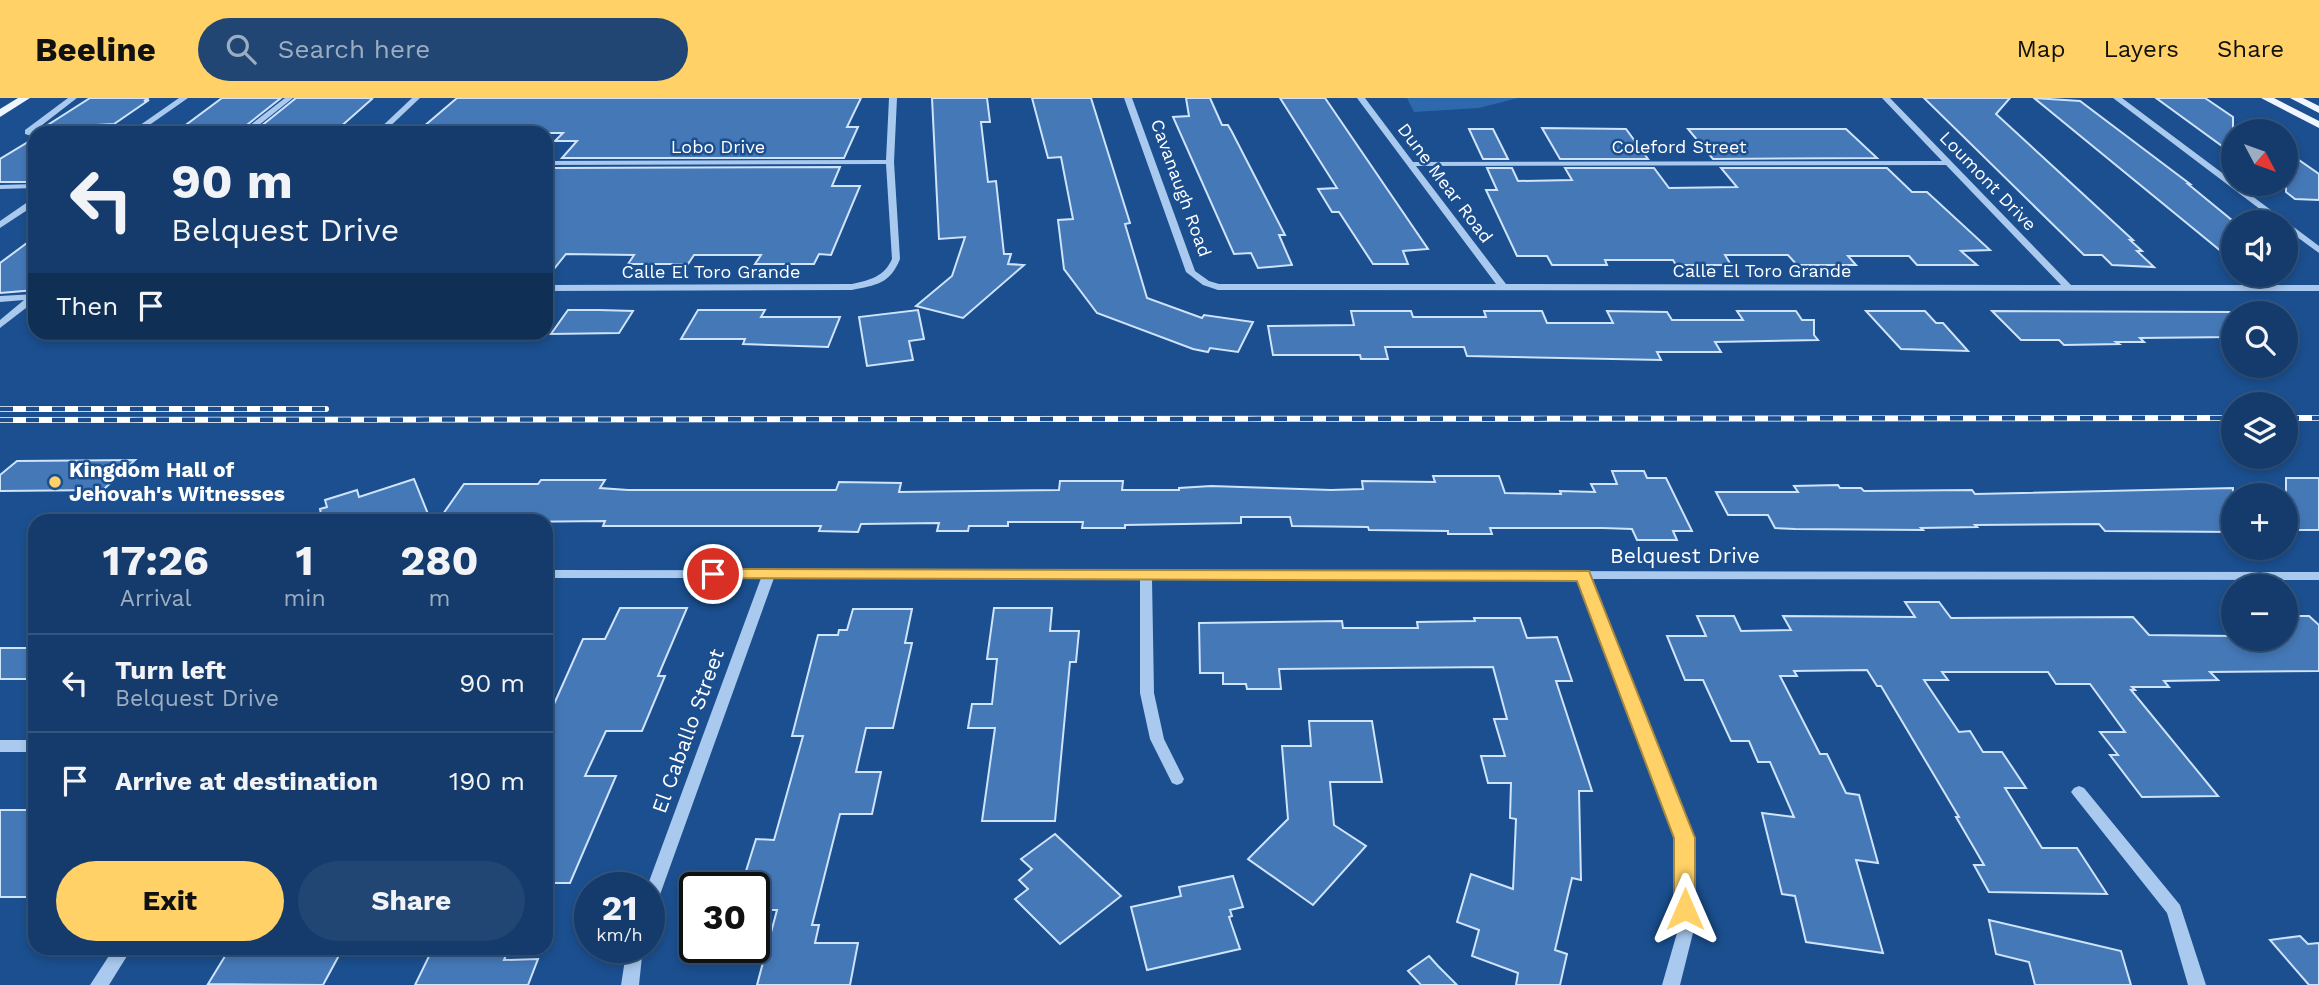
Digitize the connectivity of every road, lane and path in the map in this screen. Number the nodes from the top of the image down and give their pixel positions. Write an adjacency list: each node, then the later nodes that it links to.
1 (25, 98): 14 (main road)
2 (73, 98): 16 (street)
3 (184, 98): 17 (street)
4 (289, 98): 18 (street)
5 (416, 98): 19 (street)
6 (892, 98): 20 (street)
7 (1128, 98): 32 (street, Cavanaugh Road)
8 (1362, 98): 23 (street, Dune Mear Road)
9 (1886, 98): 22 (street, Loumont Drive)
10 (2117, 98): 27 (street)
11 (2266, 98): 15 (main road)
12 (2295, 98): 13 (main road)
13 (2319, 110)
14 (0, 114)
15 (2319, 125)
16 (36, 126)
17 (143, 126)
18 (253, 126)
19 (386, 126)
20 (890, 162): 21 (street, Lobo Drive); 31 (street)
21 (553, 163)
22 (1947, 163): 23 (street, Coleford Street); 33 (street, Loumont Drive)
23 (1411, 164): 34 (street, Dune Mear Road)
24 (28, 186): 25 (street)
25 (0, 187)
26 (28, 206): 28 (street)
27 (2265, 210)
28 (0, 225)
29 (2298, 234): 30 (street)
30 (2319, 250)
31 (876, 282): 35 (street, Calle El Toro Grande)
32 (1206, 283): 34 (street, Calle El Toro Grande)
33 (2067, 286): 34 (street, Calle El Toro Grande); 36 (street, Calle El Toro Grande)
34 (1503, 287)
35 (553, 288)
36 (2319, 288)
37 (28, 297): 38 (street)
38 (0, 299)
39 (28, 302): 40 (street)
40 (0, 325)
41 (553, 574): 42 (street, Belquest Drive)
42 (769, 574): 43 (street, Belquest Drive); 50 (street, El Caballo Street)
43 (1146, 574): 44 (street, Belquest Drive); 48 (street)
44 (1583, 575): 45 (street, Belquest Drive); 55 (street)
45 (2319, 576)
46 (0, 746): 47 (street)
47 (28, 746)
48 (1177, 779)
49 (2079, 792): 56 (street)
50 (660, 872)
51 (119, 955): 53 (street)
52 (633, 963): 54 (street)
53 (99, 985)
54 (630, 985)
55 (1671, 985)
56 (2197, 985)

